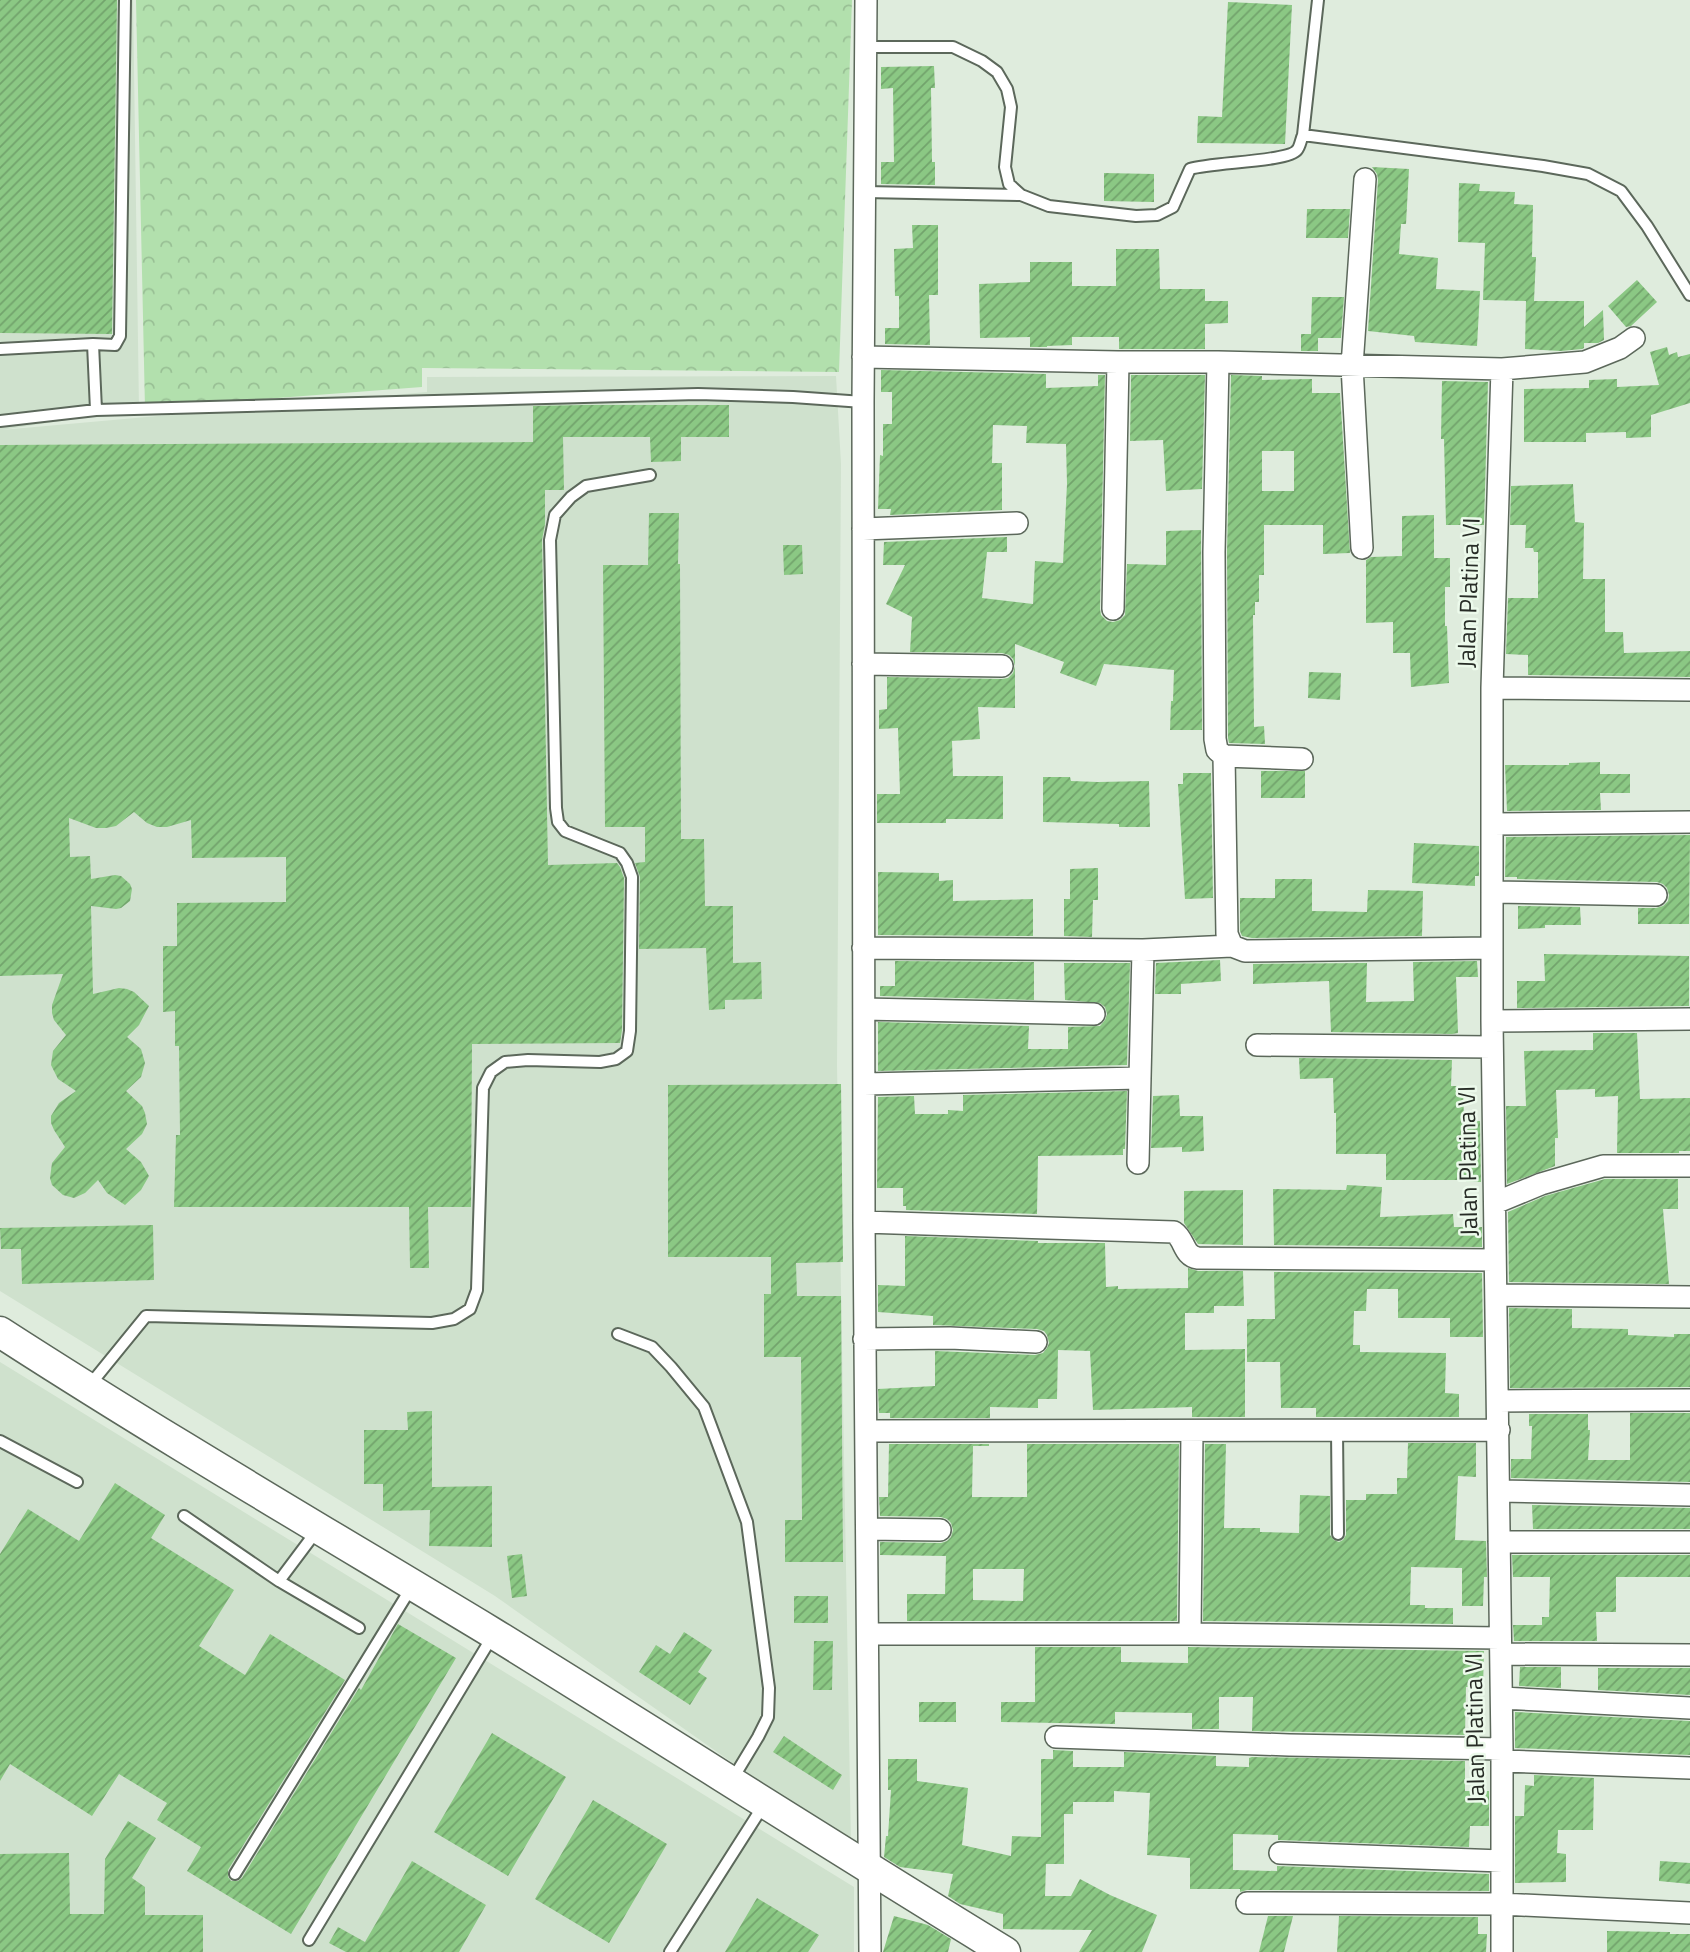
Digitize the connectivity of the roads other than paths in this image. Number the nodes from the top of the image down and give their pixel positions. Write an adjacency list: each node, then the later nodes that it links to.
1 (125, 0): 11 (lane)
2 (866, 0): 4 (street)
3 (1318, 0): 5 (lane)
4 (867, 47): 7 (street); 8 (lane)
5 (1303, 135): 8 (lane); 9 (lane)
6 (1365, 180): 16 (street)
7 (865, 192): 8 (lane); 13 (street)
8 (1021, 195)
9 (1690, 295)
10 (1634, 338): 17 (street)
11 (93, 344): 12 (lane); 19 (lane)
12 (0, 349)
13 (863, 357): 14 (street); 18 (street)
14 (1118, 362): 15 (street); 25 (street)
15 (1218, 362): 16 (street); 30 (street)
16 (1352, 366): 17 (street); 24 (street)
17 (1502, 369): 28 (street, Jalan Platina VI)
18 (863, 402): 19 (lane); 23 (street)
19 (96, 411): 20 (lane)
20 (0, 421)
21 (650, 475): 59 (lane)
22 (1017, 523): 23 (street)
23 (863, 529): 26 (street)
24 (1362, 548)
25 (1113, 609)
26 (863, 664): 27 (street); 37 (street)
27 (1002, 666)
28 (1492, 688): 29 (street); 33 (street, Jalan Platina VI)
29 (1690, 691)
30 (1224, 756): 31 (street); 36 (street)
31 (1302, 759)
32 (1690, 822): 33 (street)
33 (1492, 824): 34 (street, Jalan Platina VI)
34 (1492, 892): 35 (street); 38 (street, Jalan Platina VI)
35 (1657, 895)
36 (1233, 946): 38 (street); 39 (street)
37 (863, 948): 39 (street); 40 (street)
38 (1492, 948): 43 (street, Jalan Platina VI)
39 (1143, 950): 46 (street)
40 (864, 1009): 41 (street); 47 (street)
41 (1094, 1014)
42 (1690, 1019): 43 (street)
43 (1492, 1021): 45 (street, Jalan Platina VI)
44 (1257, 1045): 45 (street)
45 (1492, 1048): 50 (street, Jalan Platina VI)
46 (1140, 1078): 47 (street); 48 (street)
47 (864, 1084): 51 (street)
48 (1138, 1163)
49 (1690, 1166): 50 (street)
50 (1495, 1203): 52 (street, Jalan Platina VI)
51 (864, 1222): 52 (street); 57 (street)
52 (1495, 1259): 53 (street, Jalan Platina VI)
53 (1496, 1295): 54 (street); 61 (street, Jalan Platina VI)
54 (1690, 1297)
55 (0, 1332): 59 (street)
56 (618, 1334): 90 (lane)
57 (864, 1339): 58 (street); 65 (street)
58 (1036, 1342)
59 (87, 1388): 71 (street)
60 (1690, 1400): 61 (street)
61 (1497, 1402): 63 (street, Jalan Platina VI)
62 (1337, 1430): 63 (street); 64 (street); 74 (lane)
63 (1499, 1430): 68 (street, Jalan Platina VI)
64 (1192, 1431): 65 (street); 82 (street)
65 (866, 1432): 72 (street)
66 (0, 1441): 67 (lane)
67 (77, 1482)
68 (1499, 1491): 69 (street); 75 (street, Jalan Platina VI)
69 (1690, 1495)
70 (184, 1516): 77 (lane)
71 (319, 1528): 77 (lane); 78 (street)
72 (867, 1530): 73 (street); 81 (street)
73 (940, 1530)
74 (1338, 1534)
75 (1499, 1542): 76 (street); 83 (street, Jalan Platina VI)
76 (1690, 1542)
77 (279, 1581): 79 (lane)
78 (413, 1585): 80 (street); 95 (lane)
79 (359, 1628)
80 (493, 1634): 90 (street); 99 (lane)
81 (868, 1634): 82 (street); 93 (street)
82 (1190, 1634): 83 (street)
83 (1500, 1646): 84 (street); 85 (street, Jalan Platina VI)
84 (1690, 1656)
85 (1502, 1698): 86 (street); 88 (street, Jalan Platina VI)
86 (1690, 1708)
87 (1056, 1737): 88 (street)
88 (1503, 1755): 89 (street); 94 (street, Jalan Platina VI)
89 (1690, 1768)
90 (731, 1782): 91 (street)
91 (765, 1803): 93 (street); 100 (lane)
92 (1280, 1853): 94 (street)
93 (854, 1860): 101 (street); 102 (street)
94 (1502, 1861): 97 (street, Jalan Platina VI)
95 (235, 1874)
96 (1247, 1903): 97 (street)
97 (1502, 1904): 98 (street); 103 (street, Jalan Platina VI)
98 (1690, 1913)
99 (309, 1940)
100 (670, 1952)
101 (870, 1952)
102 (1005, 1952)
103 (1502, 1952)

